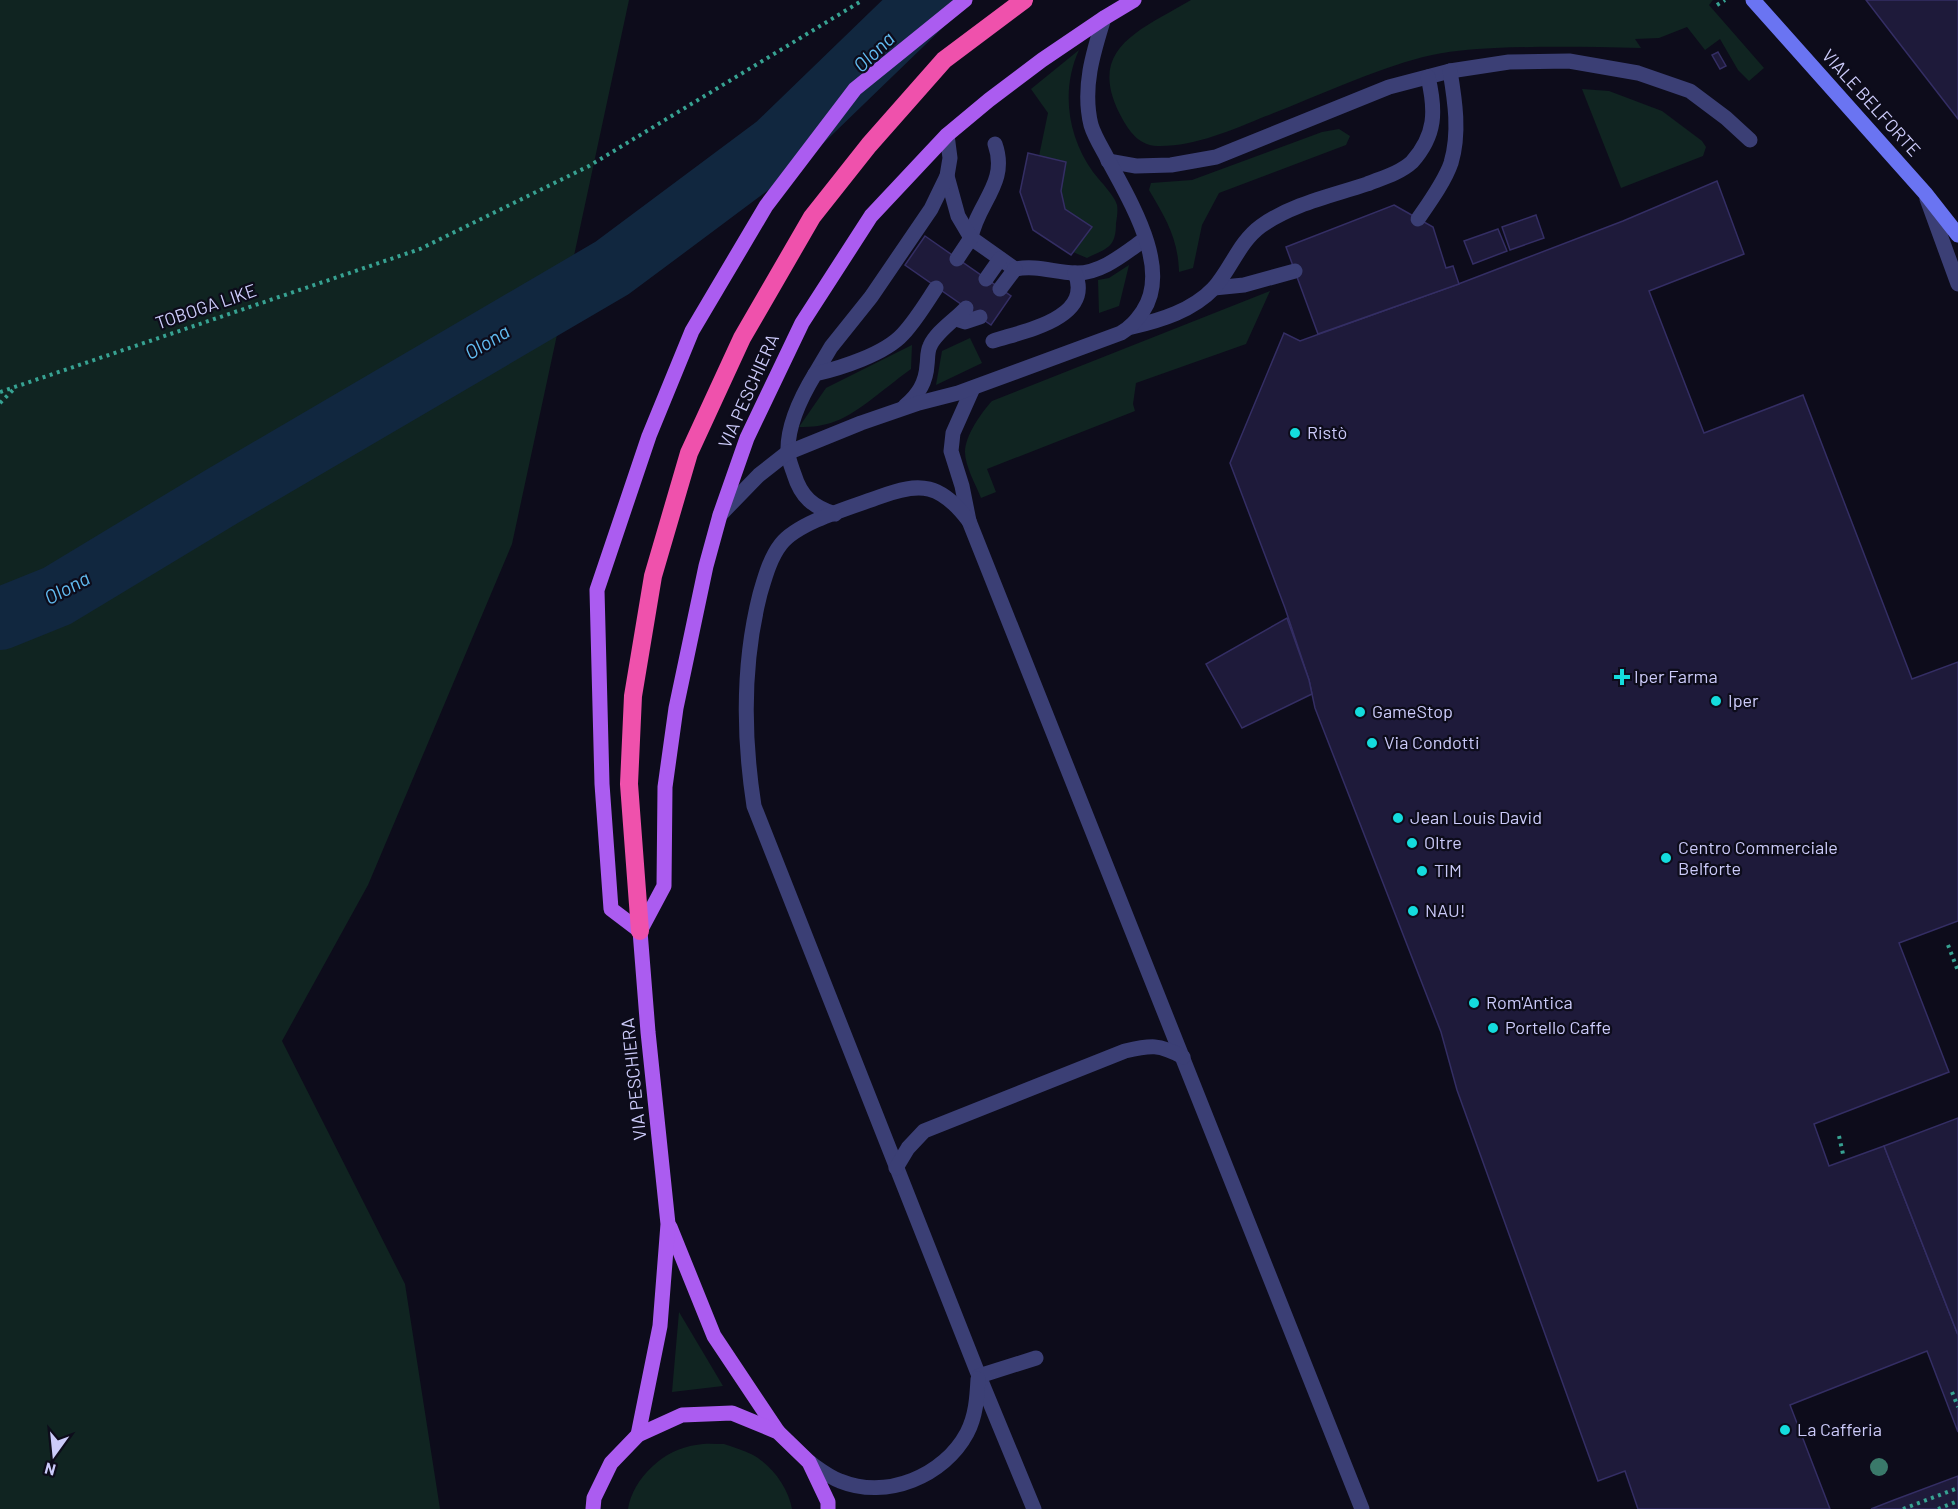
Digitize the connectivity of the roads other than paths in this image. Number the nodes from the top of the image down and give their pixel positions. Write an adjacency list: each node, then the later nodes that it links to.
1 (965, 0): 38 (main road)
2 (1024, 0): 38 (highway)
3 (1134, 0): 5 (main road, VIA PESCHIERA)
4 (1753, 0): 13 (main road, VIALE BELFORTE)
5 (1104, 18): 8 (main road, VIA PESCHIERA); 11 (street)
6 (1450, 71): 7 (street); 9 (street); 14 (street)
7 (1428, 77): 11 (street); 26 (street)
8 (947, 135): 12 (street); 36 (main road, VIA PESCHIERA)
9 (1750, 140)
10 (995, 144): 16 (street)
11 (1108, 161): 17 (street)
12 (947, 176): 16 (street); 31 (street)
13 (1925, 193): 15 (main road, VIALE BELFORTE); 24 (street)
14 (1418, 219)
15 (1958, 235)
16 (971, 238): 18 (street); 19 (street)
17 (1145, 239): 22 (street); 29 (street)
18 (957, 259)
19 (1000, 259): 20 (street); 23 (street)
20 (1015, 269): 22 (street); 27 (street)
21 (1295, 271): 26 (street)
22 (1075, 273): 30 (street)
23 (986, 279)
24 (1958, 284)
25 (936, 288): 31 (street)
26 (1214, 288): 29 (street)
27 (1000, 289)
28 (980, 317): 33 (street)
29 (1132, 327): 32 (street)
30 (993, 341)
31 (815, 374): 34 (street)
32 (973, 387): 33 (street); 37 (street)
33 (900, 410): 34 (street)
34 (788, 453): 35 (street); 36 (street)
35 (835, 514): 37 (street); 40 (street)
36 (720, 515): 38 (main road, VIA PESCHIERA)
37 (969, 521): 39 (street)
38 (640, 931): 41 (main road, VIA PESCHIERA)
39 (1183, 1057): 40 (street); 50 (street)
40 (896, 1168): 43 (street)
41 (668, 1224): 44 (main road, VIA PESCHIERA); 45 (main road, VIA PESCHIERA)
42 (1036, 1358): 43 (street)
43 (979, 1376): 46 (street); 49 (street)
44 (778, 1432): 45 (main road, VIA PESCHIERA); 46 (main road, VIA PESCHIERA)
45 (638, 1435): 47 (main road, VIA PESCHIERA)
46 (809, 1462): 48 (main road, VIA PESCHIERA)
47 (593, 1509)
48 (828, 1509)
49 (1034, 1509)
50 (1362, 1509)

